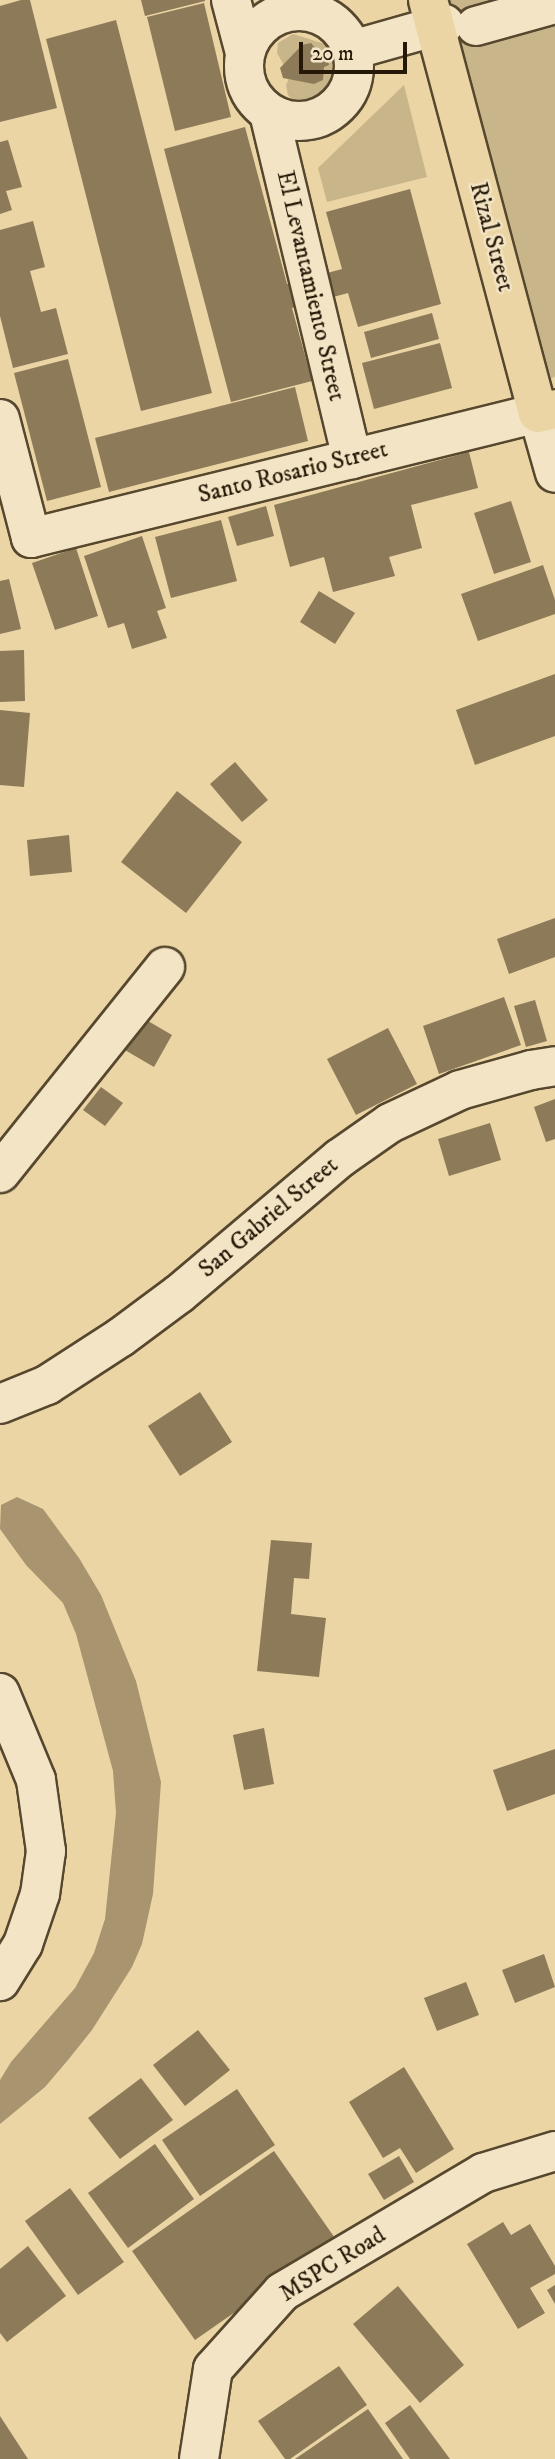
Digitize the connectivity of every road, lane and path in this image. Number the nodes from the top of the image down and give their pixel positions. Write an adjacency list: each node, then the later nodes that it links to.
1 (230, 0): 5 (street, El Levantamiento Street)
2 (555, 4): 3 (street)
3 (456, 14): 4 (street); 7 (main road, Rizal Street)
4 (352, 50): 5 (street); 6 (street)
5 (245, 53): 6 (street, El Levantamiento Street)
6 (269, 113): 9 (street, El Levantamiento Street)
7 (547, 411): 9 (street, Santo Rosario Street); 10 (street, Rizal Street)
8 (0, 419): 9 (street, Santo Rosario Street)
9 (352, 459)
10 (555, 473)
11 (165, 967): 13 (street)
12 (555, 1066): 14 (street, San Gabriel Street)
13 (0, 1173)
14 (0, 1404)
15 (0, 1693): 16 (street)
16 (0, 1981)
17 (555, 2151): 18 (street, MSPC Road)
18 (199, 2459)

